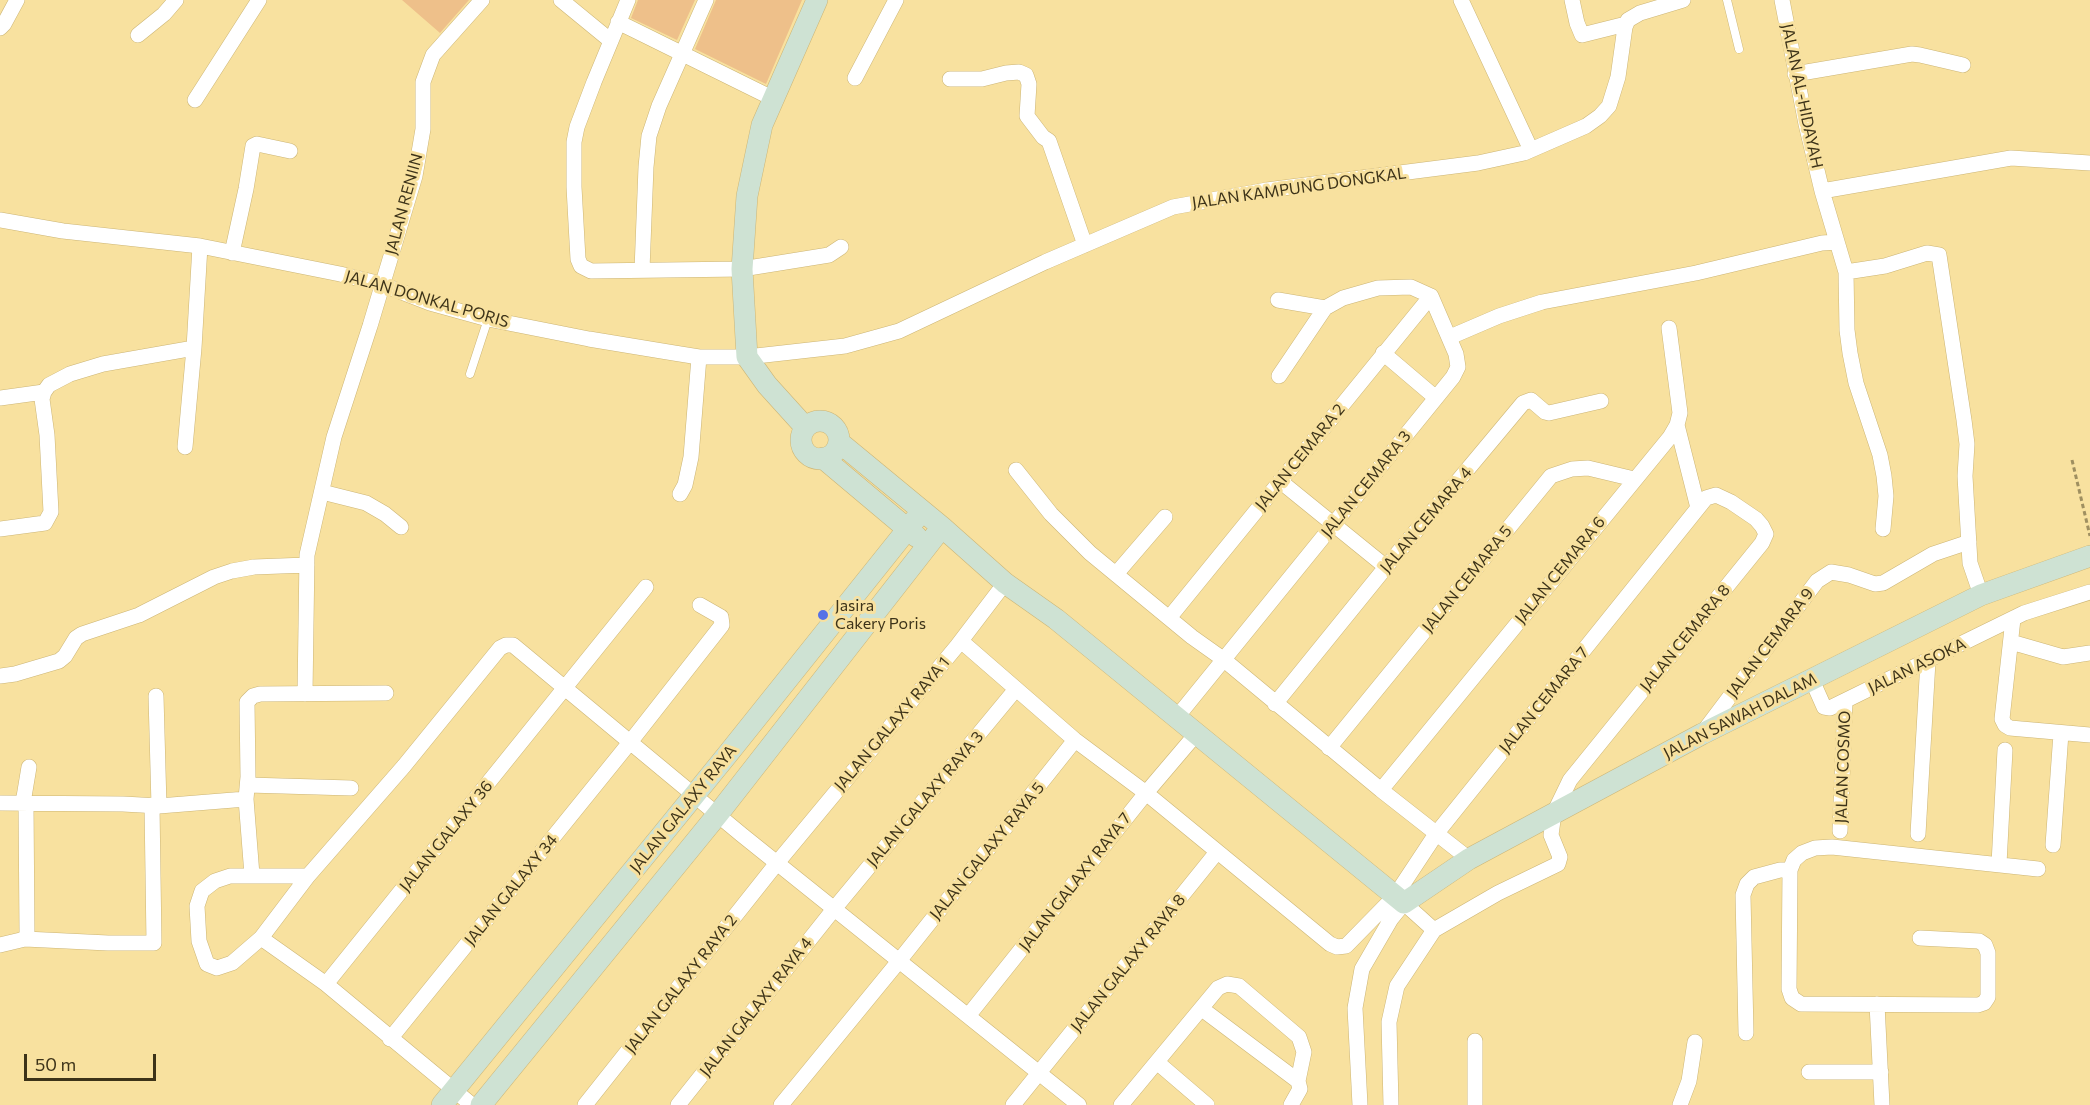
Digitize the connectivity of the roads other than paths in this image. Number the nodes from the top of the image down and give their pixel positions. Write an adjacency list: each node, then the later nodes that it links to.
1 (17, 0): 17 (street)
2 (176, 0): 18 (street)
3 (259, 0): 27 (street)
4 (482, 0): 41 (street, JALAN RENIIN)
5 (561, 0): 19 (street)
6 (628, 0): 15 (street)
7 (706, 0): 21 (street)
8 (817, 0): 26 (street)
9 (896, 0): 24 (street)
10 (1461, 0): 29 (street)
11 (1572, 0): 16 (street)
12 (1683, 0): 16 (street)
13 (1727, 0): 20 (lane)
14 (1782, 0): 23 (street, JALAN AL-HIDAYAH)
15 (618, 22): 19 (street); 21 (street)
16 (1626, 24): 29 (street, JALAN KAMPUNG DONGKAL)
17 (0, 28)
18 (138, 35)
19 (611, 41): 39 (street)
20 (1739, 49)
21 (682, 54): 26 (street); 39 (street)
22 (1964, 65): 23 (street)
23 (1795, 74): 31 (street, JALAN AL-HIDAYAH)
24 (855, 78)
25 (950, 79): 34 (street)
26 (772, 98): 38 (street)
27 (195, 100)
28 (290, 150): 37 (street)
29 (1531, 150): 34 (street, JALAN KAMPUNG DONGKAL)
30 (2090, 164): 31 (street)
31 (1822, 191): 33 (street, JALAN AL-HIDAYAH)
32 (0, 220): 35 (street, JALAN DONKAL PORIS)
33 (1837, 242): 40 (street, JALAN AL-HIDAYAH); 47 (street)
34 (1085, 245): 51 (street, JALAN KAMPUNG DONGKAL)
35 (200, 246): 37 (street, JALAN DONKAL PORIS); 48 (street)
36 (841, 247): 38 (street)
37 (232, 253): 41 (street, JALAN DONKAL PORIS)
38 (742, 269): 39 (street); 51 (street)
39 (642, 270)
40 (1846, 272): 76 (street, JALAN AL-HIDAYAH); 77 (street)
41 (381, 284): 45 (street, JALAN DONKAL PORIS); 66 (street, JALAN RENIIN)
42 (1431, 296): 44 (street); 47 (street, JALAN CEMARA 3); 49 (street, JALAN CEMARA 2)
43 (1278, 300): 44 (street)
44 (1325, 308): 53 (street)
45 (488, 319): 50 (street, JALAN DONKAL PORIS); 52 (lane)
46 (1669, 328): 58 (street)
47 (1450, 337): 56 (street, JALAN CEMARA 3)
48 (194, 348): 54 (street); 61 (street)
49 (1383, 353): 56 (street); 65 (street, JALAN CEMARA 2)
50 (699, 357): 51 (street, JALAN DONKAL PORIS); 67 (street)
51 (747, 357): 59 (street)
52 (470, 374)
53 (1279, 376)
54 (44, 392): 55 (street); 74 (street)
55 (2, 395)
56 (1436, 398): 71 (street, JALAN CEMARA 3)
57 (1601, 401): 82 (street, JALAN CEMARA 4)
58 (1677, 425): 64 (street, JALAN CEMARA 6); 68 (street)
59 (806, 427): 60 (street); 62 (street)
60 (839, 442): 62 (street); 69 (street)
61 (186, 447)
62 (823, 458): 75 (street)
63 (1016, 470): 83 (street)
64 (1634, 479): 112 (street, JALAN CEMARA 5); 116 (street, JALAN CEMARA 6)
65 (1280, 481): 71 (street); 89 (street, JALAN CEMARA 2)
66 (322, 492): 72 (street); 81 (street, JALAN RENIIN)
67 (680, 494)
68 (1698, 508): 123 (street, JALAN CEMARA 8); 126 (street, JALAN CEMARA 7)
69 (922, 511): 73 (street); 75 (street, JALAN GALAXY RAYA)
70 (1165, 517): 83 (street)
71 (1333, 524): 82 (street); 94 (street, JALAN CEMARA 3)
72 (401, 527)
73 (942, 527): 78 (street, JALAN GALAXY RAYA); 79 (street)
74 (0, 529)
75 (907, 529): 78 (street); 119 (street, JALAN GALAXY RAYA)
76 (1883, 529)
77 (1969, 542): 87 (street); 107 (street, JALAN CEMARA 9)
78 (928, 546): 79 (street); 124 (street, JALAN GALAXY RAYA)
79 (968, 553): 84 (street)
80 (2090, 556): 87 (street, JALAN SAWAH DALAM)
81 (307, 565): 96 (street); 100 (street, JALAN RENIIN)
82 (1386, 567): 104 (street, JALAN CEMARA 4)
83 (1116, 574): 89 (street)
84 (1005, 583): 91 (street, JALAN GALAXY RAYA 1); 105 (street)
85 (646, 587): 98 (street, JALAN GALAXY 36)
86 (2090, 592): 90 (street, JALAN ASOKA)
87 (1981, 595): 97 (street, JALAN SAWAH DALAM)
88 (700, 605): 110 (street, JALAN GALAXY 34)
89 (1169, 618): 94 (street)
90 (2013, 619): 92 (street); 95 (street, JALAN ASOKA)
91 (961, 641): 99 (street); 131 (street, JALAN GALAXY RAYA 1)
92 (2011, 642): 93 (street); 106 (street)
93 (2090, 653)
94 (1223, 659): 104 (street); 105 (street, JALAN CEMARA 3)
95 (1928, 661): 103 (street, JALAN ASOKA); 127 (street)
96 (0, 676)
97 (1814, 683): 103 (street, JALAN ASOKA); 107 (street, JALAN SAWAH DALAM)
98 (566, 688): 110 (street); 136 (street); 145 (street, JALAN GALAXY 36)
99 (1016, 689): 109 (street); 138 (street, JALAN GALAXY RAYA 3)
100 (305, 693): 101 (street); 117 (street)
101 (386, 693)
102 (156, 696): 122 (street)
103 (1845, 702): 125 (street, JALAN COSMO)
104 (1275, 704): 112 (street)
105 (1177, 717): 111 (street)
106 (2061, 733): 108 (street); 128 (street)
107 (1702, 734): 123 (street, JALAN SAWAH DALAM)
108 (2090, 735)
109 (1075, 740): 118 (street); 144 (street, JALAN GALAXY RAYA 5)
110 (631, 741): 119 (street); 150 (street, JALAN GALAXY 34)
111 (1191, 741): 118 (street, JALAN GALAXY RAYA 7); 137 (street)
112 (1329, 747): 116 (street)
113 (2005, 750): 132 (street)
114 (29, 767): 121 (street)
115 (351, 788): 117 (street)
116 (1381, 790): 126 (street)
117 (247, 792): 122 (street); 135 (street)
118 (1146, 793): 129 (street); 148 (street, JALAN GALAXY RAYA 7)
119 (695, 795): 124 (street); 158 (street, JALAN GALAXY RAYA)
120 (0, 803): 121 (street)
121 (25, 803): 122 (street); 142 (street)
122 (156, 806): 142 (street)
123 (1554, 813): 130 (street, JALAN SAWAH DALAM); 139 (street)
124 (718, 814): 131 (street); 160 (street, JALAN GALAXY RAYA)
125 (1840, 831)
126 (1436, 834): 130 (street); 137 (street, JALAN CEMARA 7)
127 (1918, 834)
128 (2053, 844)
129 (1217, 852): 137 (street); 156 (street, JALAN GALAXY RAYA 8)
130 (1469, 859): 137 (street, JALAN SAWAH DALAM)
131 (777, 863): 138 (street); 161 (street, JALAN GALAXY RAYA 2)
132 (1999, 864): 133 (street); 134 (street)
133 (2038, 869)
134 (1790, 870): 146 (street); 149 (street)
135 (252, 875): 136 (street); 140 (street)
136 (308, 876): 140 (street)
137 (1403, 902): 139 (street); 169 (street)
138 (834, 909): 144 (street); 162 (street, JALAN GALAXY RAYA 4)
139 (1430, 925): 170 (street)
140 (261, 938): 145 (street)
141 (1920, 938): 146 (street)
142 (25, 939): 143 (street)
143 (0, 945)
144 (899, 961): 148 (street); 163 (street, JALAN GALAXY RAYA 5)
145 (326, 984): 150 (street)
146 (1877, 1004): 155 (street)
147 (1202, 1009): 153 (street); 157 (street); 157 (street)
148 (968, 1016): 156 (street)
149 (1746, 1033)
150 (390, 1039): 158 (street)
151 (1475, 1041): 171 (street)
152 (1695, 1042): 172 (street)
153 (1158, 1063): 166 (street); 167 (street)
154 (1809, 1072): 155 (street)
155 (1881, 1072): 173 (street)
156 (1040, 1074): 164 (street, JALAN GALAXY RAYA 8); 165 (street)
157 (1298, 1081): 168 (street)
158 (448, 1098): 159 (street)
159 (472, 1105)
160 (481, 1105)
161 (585, 1105)
162 (678, 1105)
163 (781, 1105)
164 (1013, 1105)
165 (1079, 1105)
166 (1121, 1105)
167 (1207, 1105)
168 (1291, 1105)
169 (1360, 1105)
170 (1390, 1105)
171 (1475, 1105)
172 (1680, 1105)
173 (1882, 1105)

